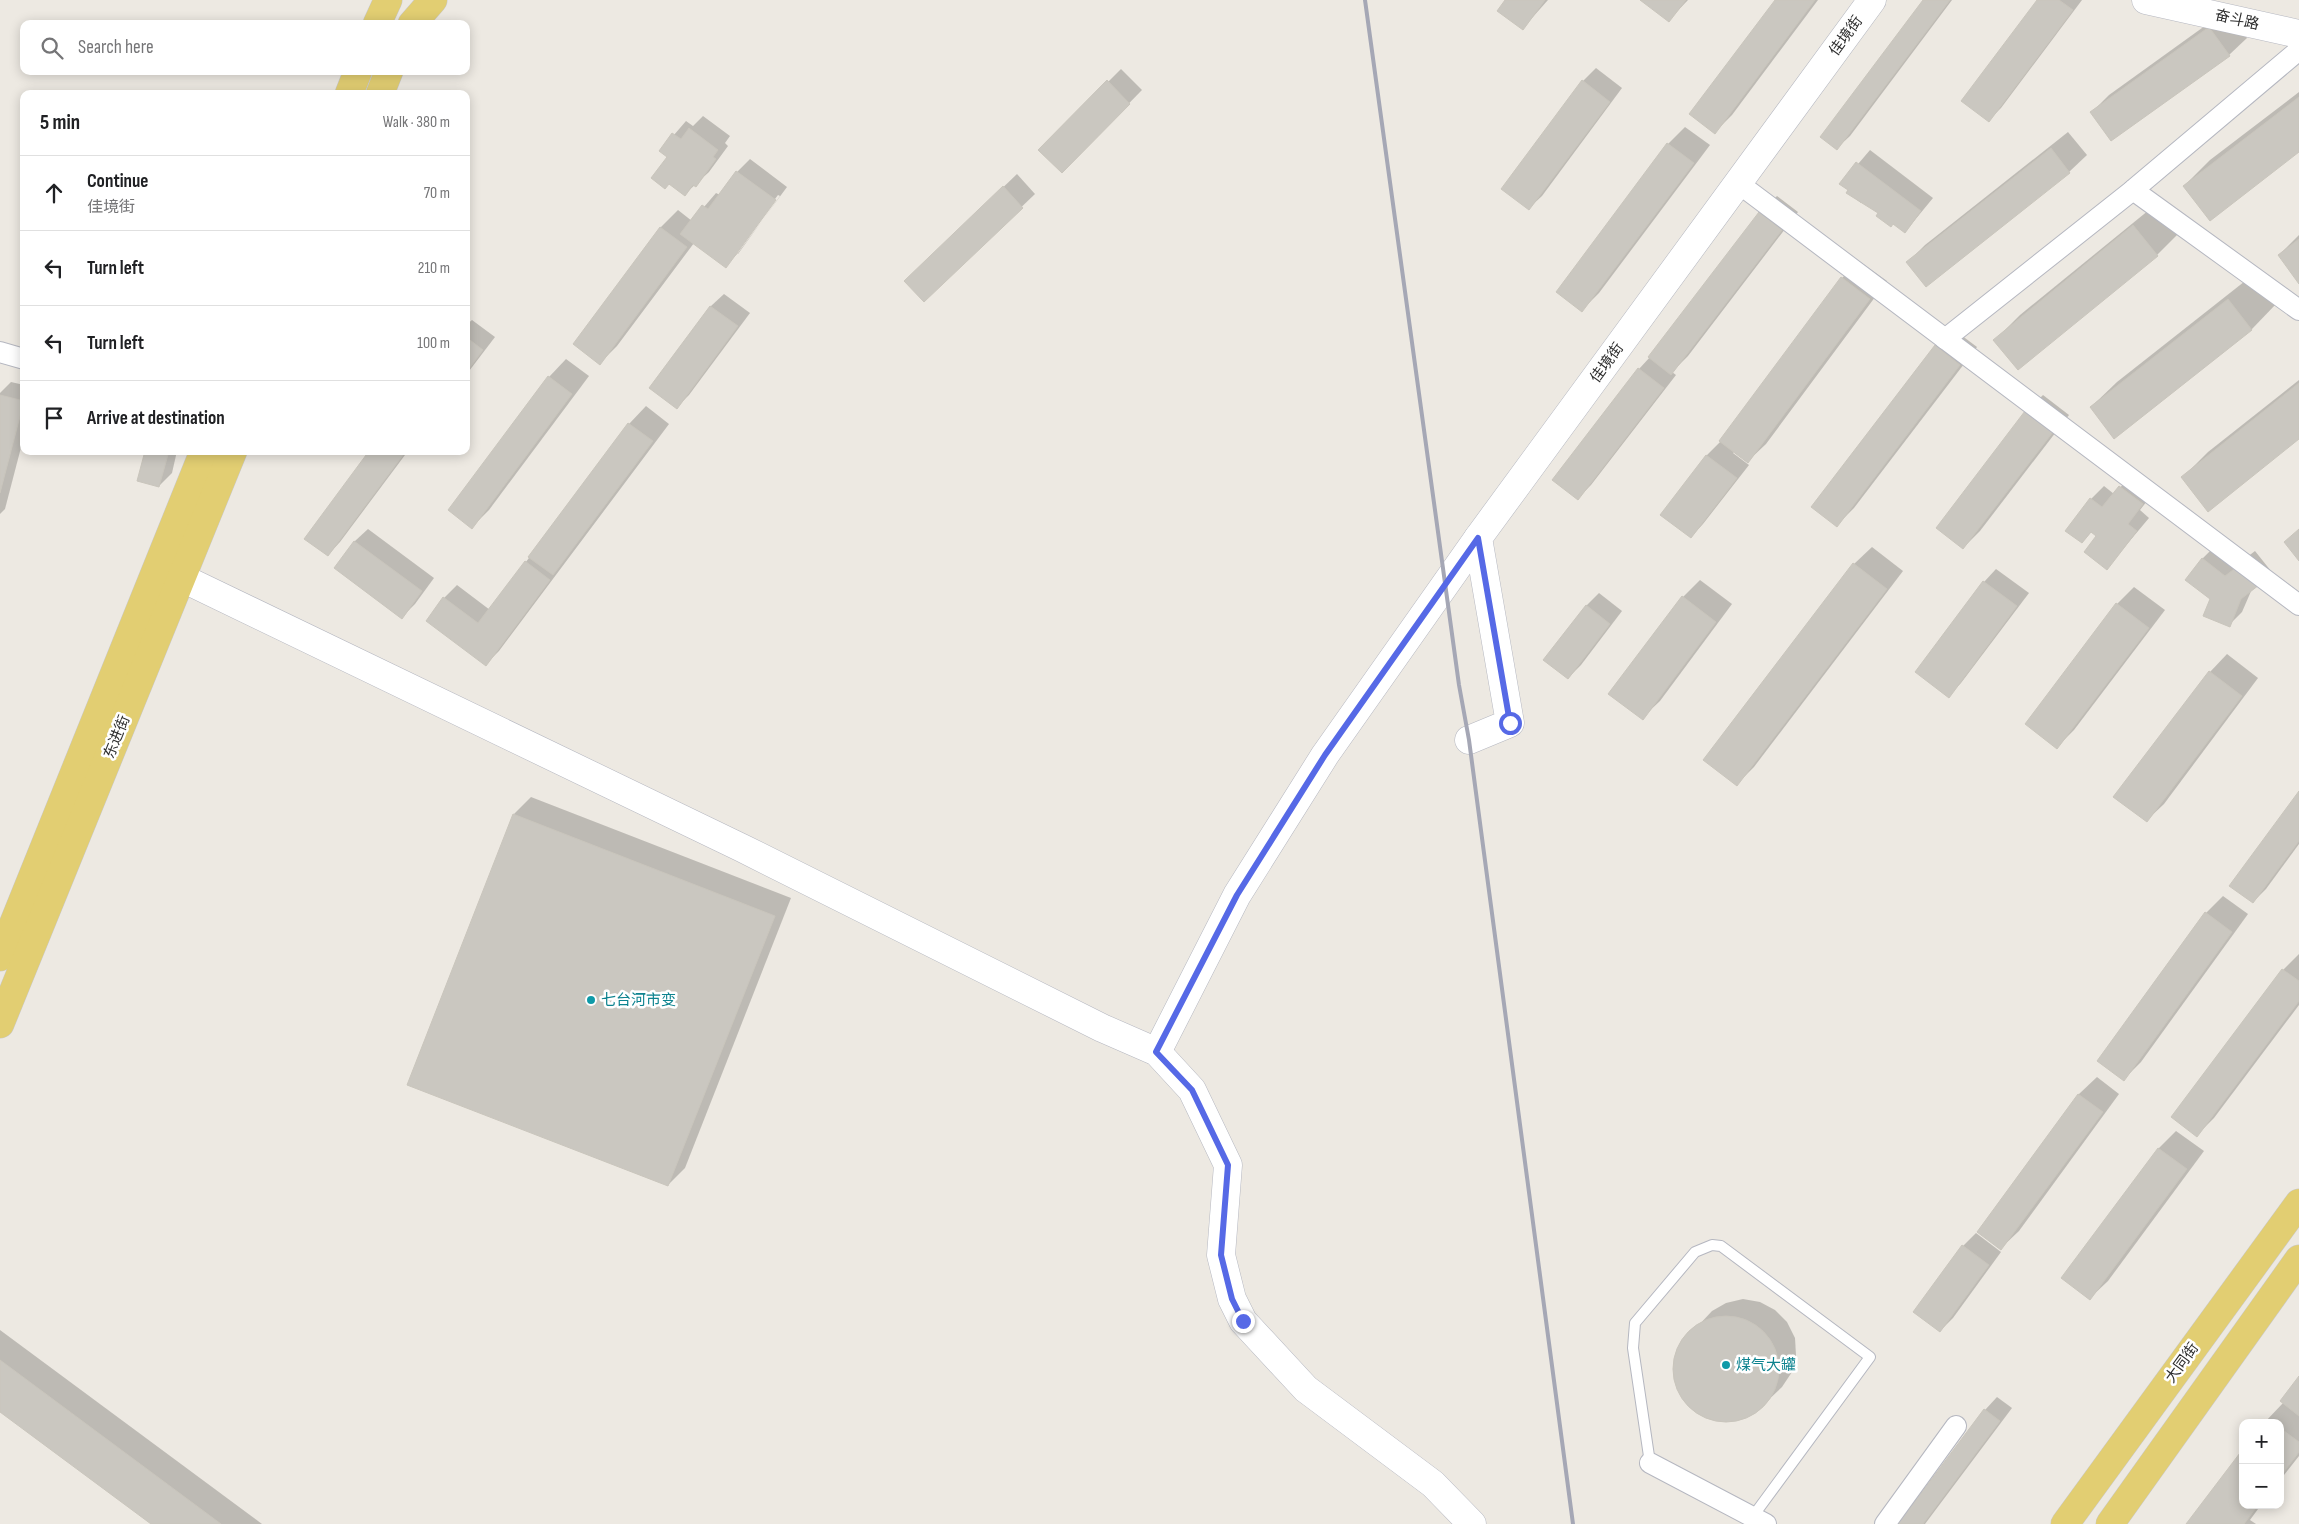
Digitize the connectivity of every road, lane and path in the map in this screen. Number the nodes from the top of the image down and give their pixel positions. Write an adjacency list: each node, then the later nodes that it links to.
1 (388, 0): 5 (main road)
2 (433, 0): 6 (main road)
3 (1872, 0): 13 (main road, 佳境街)
4 (2146, 0): 7 (main road, 奋斗路)
5 (379, 20)
6 (416, 20)
7 (2299, 34)
8 (2299, 50): 14 (street)
9 (356, 75): 11 (main road)
10 (387, 75): 12 (main road)
11 (351, 90)
12 (382, 90)
13 (1738, 183): 16 (street); 21 (main road, 佳境街)
14 (2133, 190): 15 (street); 16 (street)
15 (2299, 310)
16 (1945, 338): 23 (street)
17 (0, 352): 18 (street)
18 (20, 358)
19 (202, 455): 25 (main road, 东进街)
20 (232, 455): 22 (main road, 东进街)
21 (1478, 538): 24 (main road); 27 (main road, 佳境街)
22 (182, 578): 26 (main road, 东进街); 27 (main road)
23 (2299, 605)
24 (1469, 740)
25 (0, 957)
26 (0, 1024)
27 (1156, 1052): 33 (main road)
28 (2299, 1203): 35 (main road, 大同街)
29 (2299, 1259): 36 (main road)
30 (1956, 1426): 34 (street)
31 (1650, 1463): 32 (street); 32 (lane)
32 (1755, 1522)
33 (1472, 1524)
34 (1885, 1524)
35 (2065, 1524)
36 (2110, 1524)

